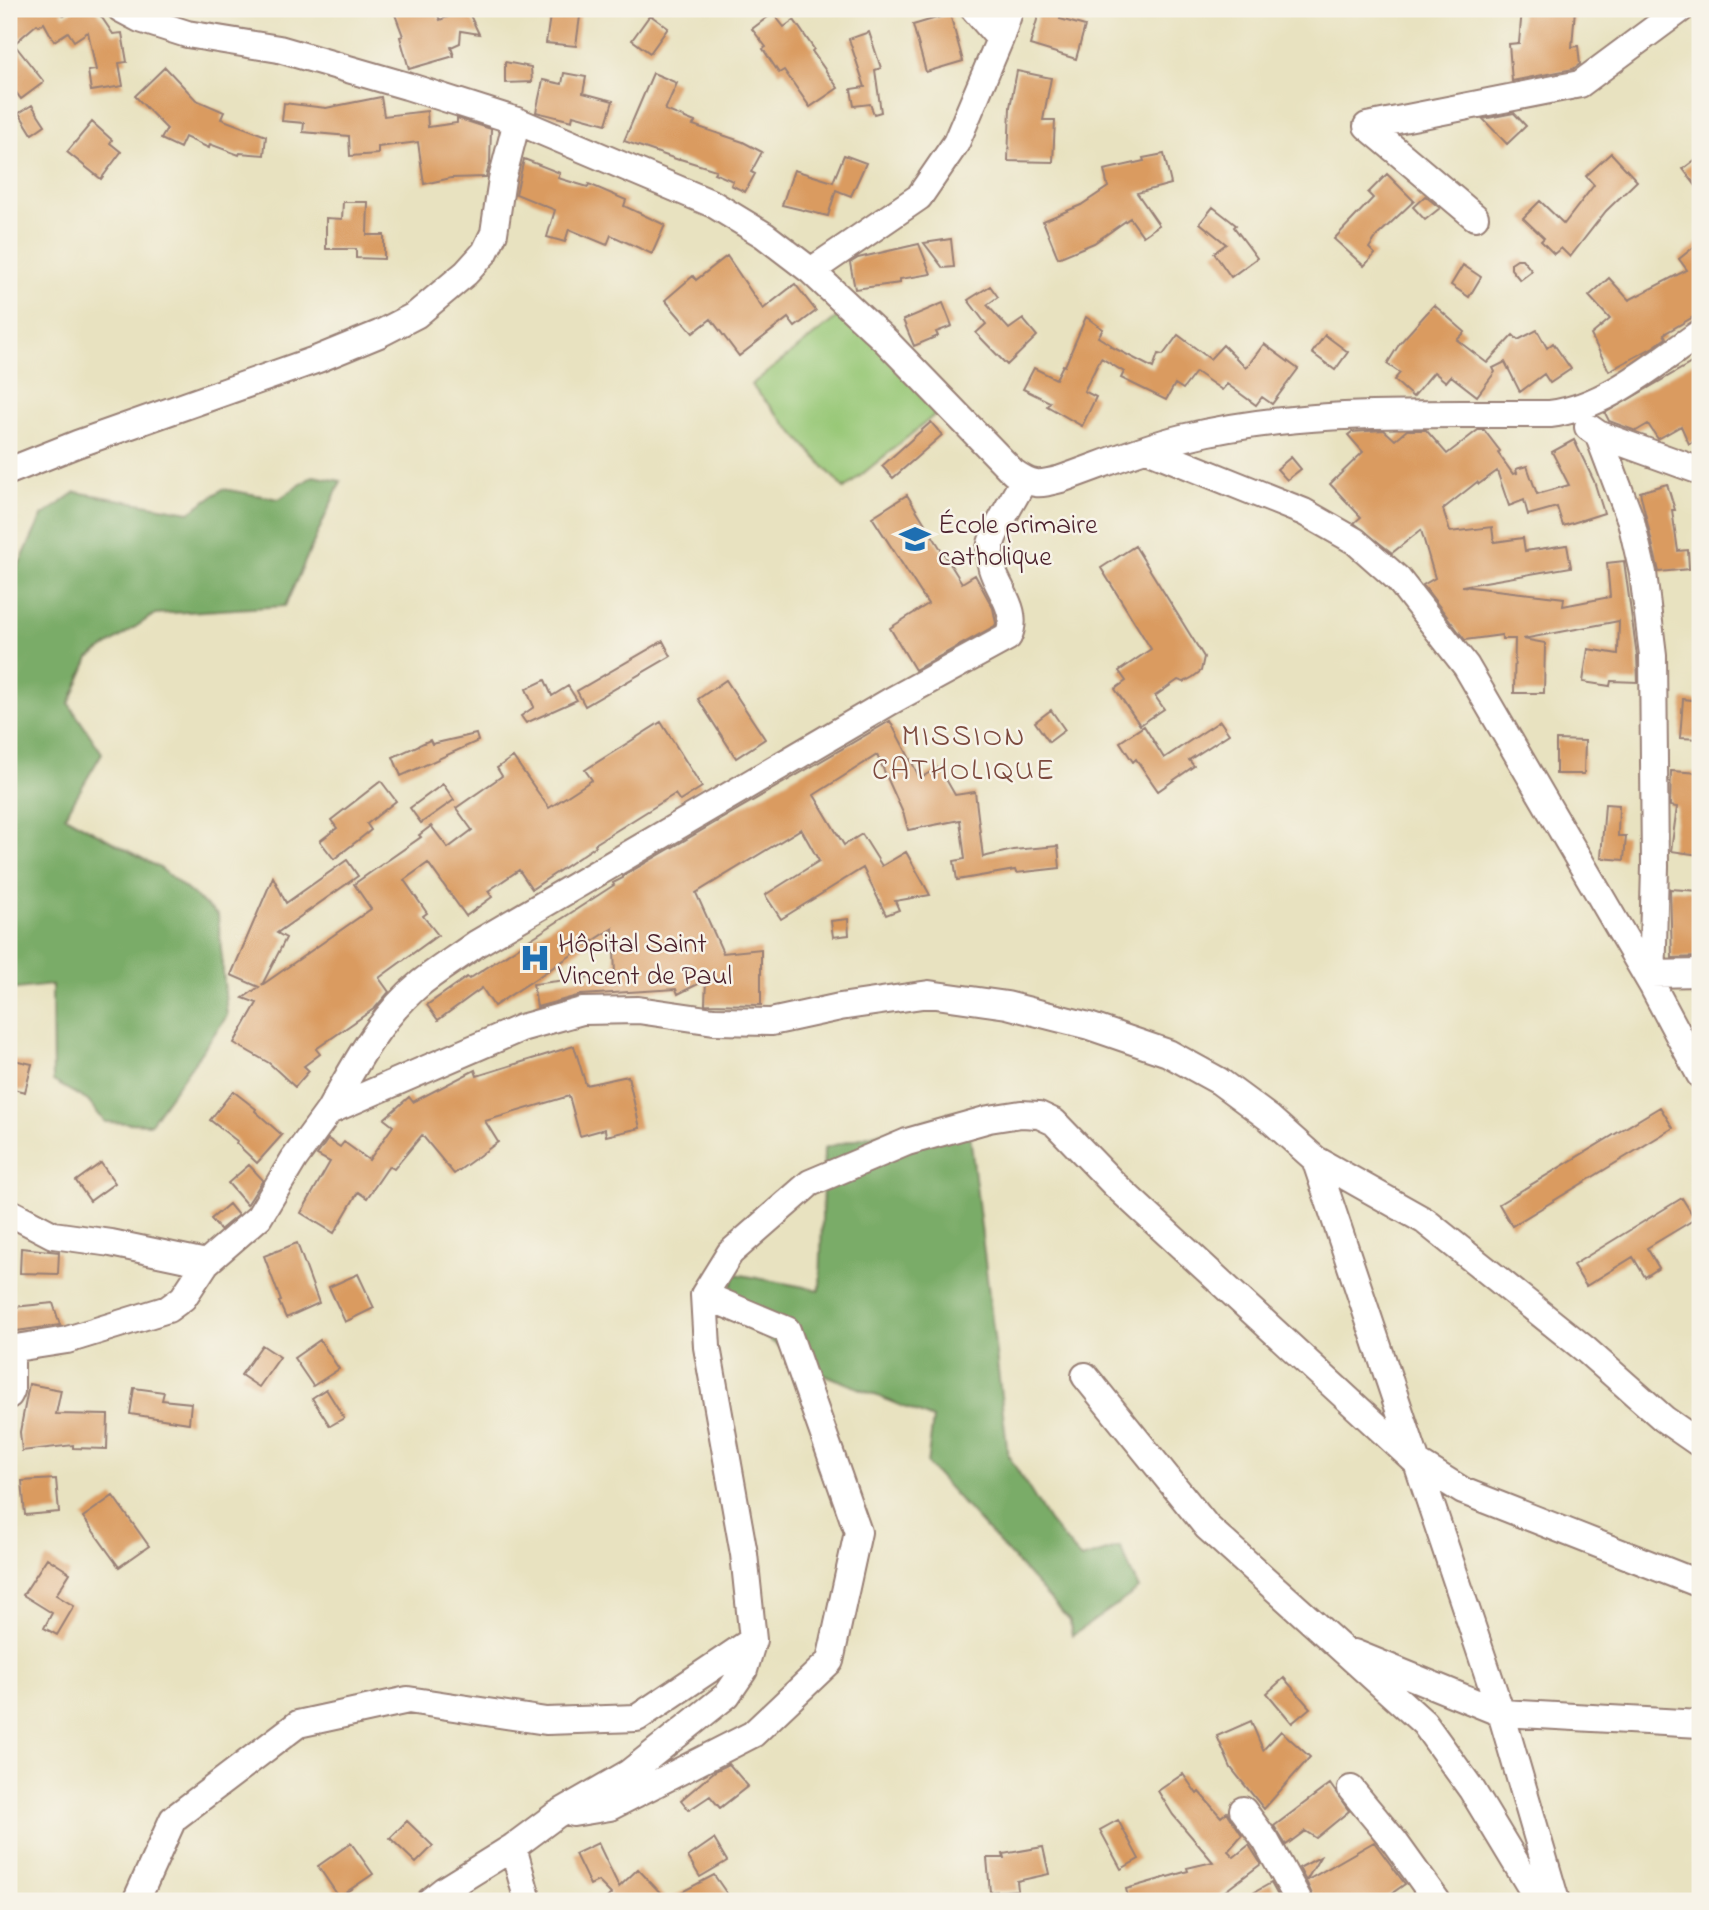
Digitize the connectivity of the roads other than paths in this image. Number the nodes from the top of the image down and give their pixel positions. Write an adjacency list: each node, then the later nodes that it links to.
1 (121, 9): 6 (street)
2 (974, 9): 5 (street)
3 (1010, 9): 5 (street)
4 (1681, 9): 7 (street)
5 (1000, 39): 8 (street)
6 (517, 121): 8 (street); 13 (street)
7 (1475, 217)
8 (811, 271): 15 (street)
9 (1700, 333): 10 (street)
10 (1569, 412): 11 (street); 12 (street)
11 (1598, 434): 14 (street); 17 (street)
12 (1147, 449): 15 (street); 17 (street)
13 (9, 471)
14 (1700, 471)
15 (1024, 480): 19 (street)
16 (1700, 973): 17 (street)
17 (1652, 980): 18 (street)
18 (1700, 1075)
19 (330, 1111): 20 (street); 22 (street)
20 (1315, 1159): 27 (street); 28 (street)
21 (9, 1212): 22 (street)
22 (206, 1264): 24 (street)
23 (704, 1295): 28 (street); 30 (street); 36 (street)
24 (10, 1349): 26 (street)
25 (1086, 1376): 31 (street)
26 (9, 1395)
27 (1700, 1444)
28 (1415, 1461): 29 (street); 32 (street)
29 (1700, 1584)
30 (753, 1640): 36 (street); 38 (street)
31 (1336, 1646): 32 (street); 43 (street)
32 (1501, 1713): 33 (street); 44 (street)
33 (1700, 1724)
34 (1351, 1788): 42 (street)
35 (1243, 1810): 41 (street)
36 (556, 1815): 37 (street)
37 (513, 1847): 39 (street); 40 (street)
38 (136, 1901)
39 (430, 1901)
40 (528, 1901)
41 (1299, 1901)
42 (1437, 1901)
43 (1539, 1901)
44 (1556, 1901)

